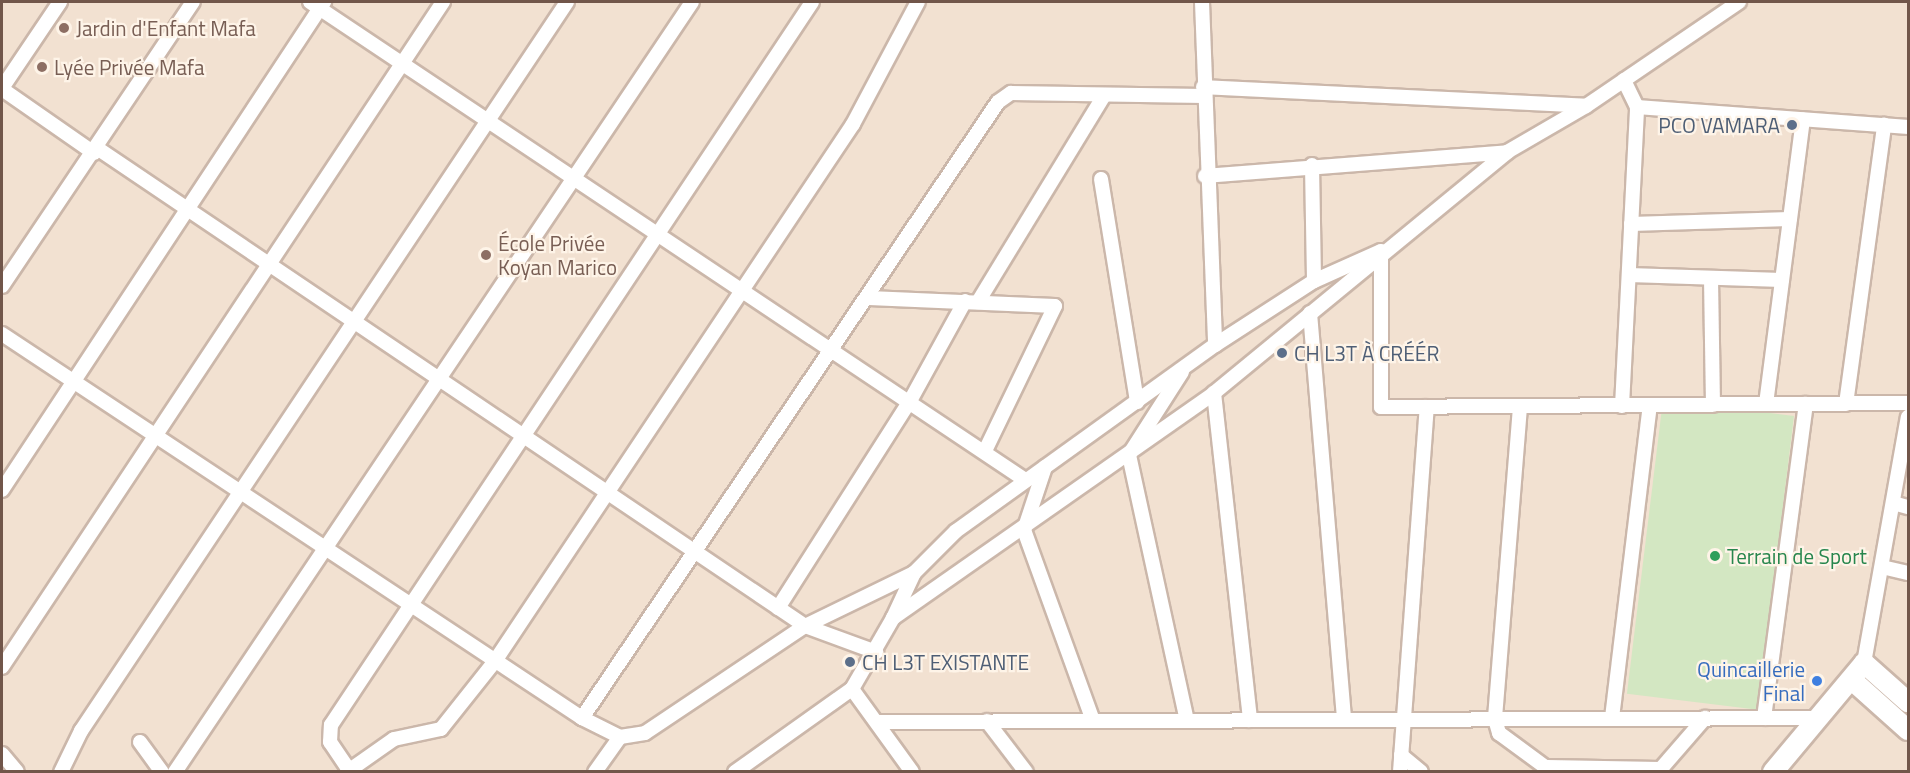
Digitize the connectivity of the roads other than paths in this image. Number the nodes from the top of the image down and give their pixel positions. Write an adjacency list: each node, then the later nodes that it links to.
1 (60, 2): 13 (street)
2 (193, 2): 22 (street)
3 (442, 2): 11 (street)
4 (567, 2): 19 (street)
5 (692, 2): 26 (street)
6 (812, 2): 31 (street)
7 (918, 2): 39 (street)
8 (1202, 2): 14 (street)
9 (1739, 2): 12 (street)
10 (318, 4): 11 (street); 28 (street)
11 (402, 63): 19 (street); 33 (street)
12 (1624, 80): 16 (street); 17 (street)
13 (2, 89): 22 (street)
14 (1204, 92): 15 (street); 16 (street); 25 (street)
15 (1103, 97): 40 (street); 41 (street)
16 (1586, 106): 23 (street)
17 (1637, 107): 18 (street); 30 (street)
18 (1803, 119): 20 (street); 29 (street)
19 (488, 120): 26 (street); 43 (street)
20 (1884, 125): 21 (street); 56 (street)
21 (1908, 127)
22 (96, 150): 28 (street); 38 (street)
23 (1507, 152): 24 (street); 32 (street)
24 (1312, 165): 25 (street); 37 (street)
25 (1205, 176): 45 (street)
26 (573, 177): 31 (street); 48 (street)
27 (1101, 179): 52 (street)
28 (188, 208): 33 (street); 49 (street)
29 (1790, 219): 30 (street); 36 (street)
30 (1631, 224): 34 (street)
31 (662, 236): 39 (street); 64 (street)
32 (1381, 251): 37 (street); 42 (street); 60 (street)
33 (269, 263): 43 (street); 63 (street)
34 (1629, 275): 35 (street); 59 (street)
35 (1711, 278): 36 (street); 58 (street)
36 (1782, 280): 54 (street)
37 (1314, 281): 45 (street)
38 (2, 286)
39 (745, 292): 46 (street); 71 (street)
40 (869, 298): 41 (street); 46 (street)
41 (971, 301): 51 (street); 65 (street)
42 (1310, 313): 50 (street); 100 (street)
43 (354, 321): 48 (street); 70 (street)
44 (2, 334): 49 (street)
45 (1215, 345): 47 (street)
46 (834, 350): 51 (street); 76 (street)
47 (1185, 367): 52 (street); 66 (street)
48 (438, 378): 64 (street); 75 (street)
49 (73, 381): 63 (street); 69 (street)
50 (1214, 393): 66 (street); 99 (street)
51 (910, 401): 65 (street); 81 (street)
52 (1137, 402): 67 (street)
53 (1908, 403): 56 (street)
54 (1766, 404): 55 (street); 58 (street)
55 (1806, 404): 56 (street); 95 (street)
56 (1846, 404)
57 (1650, 405): 58 (street); 59 (street); 93 (street)
58 (1713, 405)
59 (1622, 406): 61 (street)
60 (1427, 407): 61 (street); 101 (street)
61 (1520, 407): 97 (street)
62 (1908, 417): 72 (street)
63 (155, 436): 70 (street); 87 (street)
64 (526, 438): 71 (street); 80 (street)
65 (985, 451): 68 (street)
66 (1129, 455): 74 (street); 98 (street)
67 (1045, 467): 68 (street); 74 (street)
68 (1025, 480): 78 (street)
69 (2, 490)
70 (240, 492): 75 (street); 112 (street)
71 (608, 494): 76 (street); 85 (street)
72 (1893, 503): 73 (street); 77 (street)
73 (1908, 507)
74 (1024, 530): 82 (street); 92 (street)
75 (325, 548): 80 (street); 114 (street)
76 (695, 552): 81 (street); 91 (street)
77 (1881, 567): 79 (street); 86 (street)
78 (914, 573): 82 (street); 83 (street)
79 (1908, 573)
80 (413, 606): 85 (street); 115 (street)
81 (778, 608): 83 (street)
82 (893, 618): 84 (street)
83 (805, 626): 84 (street); 105 (street)
84 (876, 651): 89 (street)
85 (495, 661): 91 (street); 115 (street)
86 (1864, 663): 88 (street); 90 (street)
87 (2, 667)
88 (1852, 680): 96 (street); 104 (street)
89 (852, 689): 103 (street); 117 (street)
90 (1908, 702)
91 (582, 718): 105 (street)
92 (1092, 718): 98 (street); 102 (street)
93 (1612, 718): 94 (street); 97 (street)
94 (1706, 718): 95 (street); 110 (street)
95 (1764, 718): 96 (street)
96 (1819, 718): 122 (street)
97 (1495, 719): 101 (street); 109 (street)
98 (1186, 720): 99 (street)
99 (1250, 720): 100 (street)
100 (1344, 720): 101 (street)
101 (1403, 720): 108 (street)
102 (987, 721): 103 (street); 119 (street)
103 (877, 722): 118 (street)
104 (1908, 729)
105 (620, 737): 116 (street)
106 (140, 742): 113 (street)
107 (2, 754): 111 (street)
108 (1401, 755): 120 (street); 121 (street)
109 (1550, 769): 110 (street)
110 (1659, 770)
111 (16, 771)
112 (61, 771)
113 (162, 771)
114 (175, 771)
115 (348, 771)
116 (595, 771)
117 (735, 771)
118 (912, 771)
119 (1026, 771)
120 (1400, 771)
121 (1420, 771)
122 (1773, 771)

